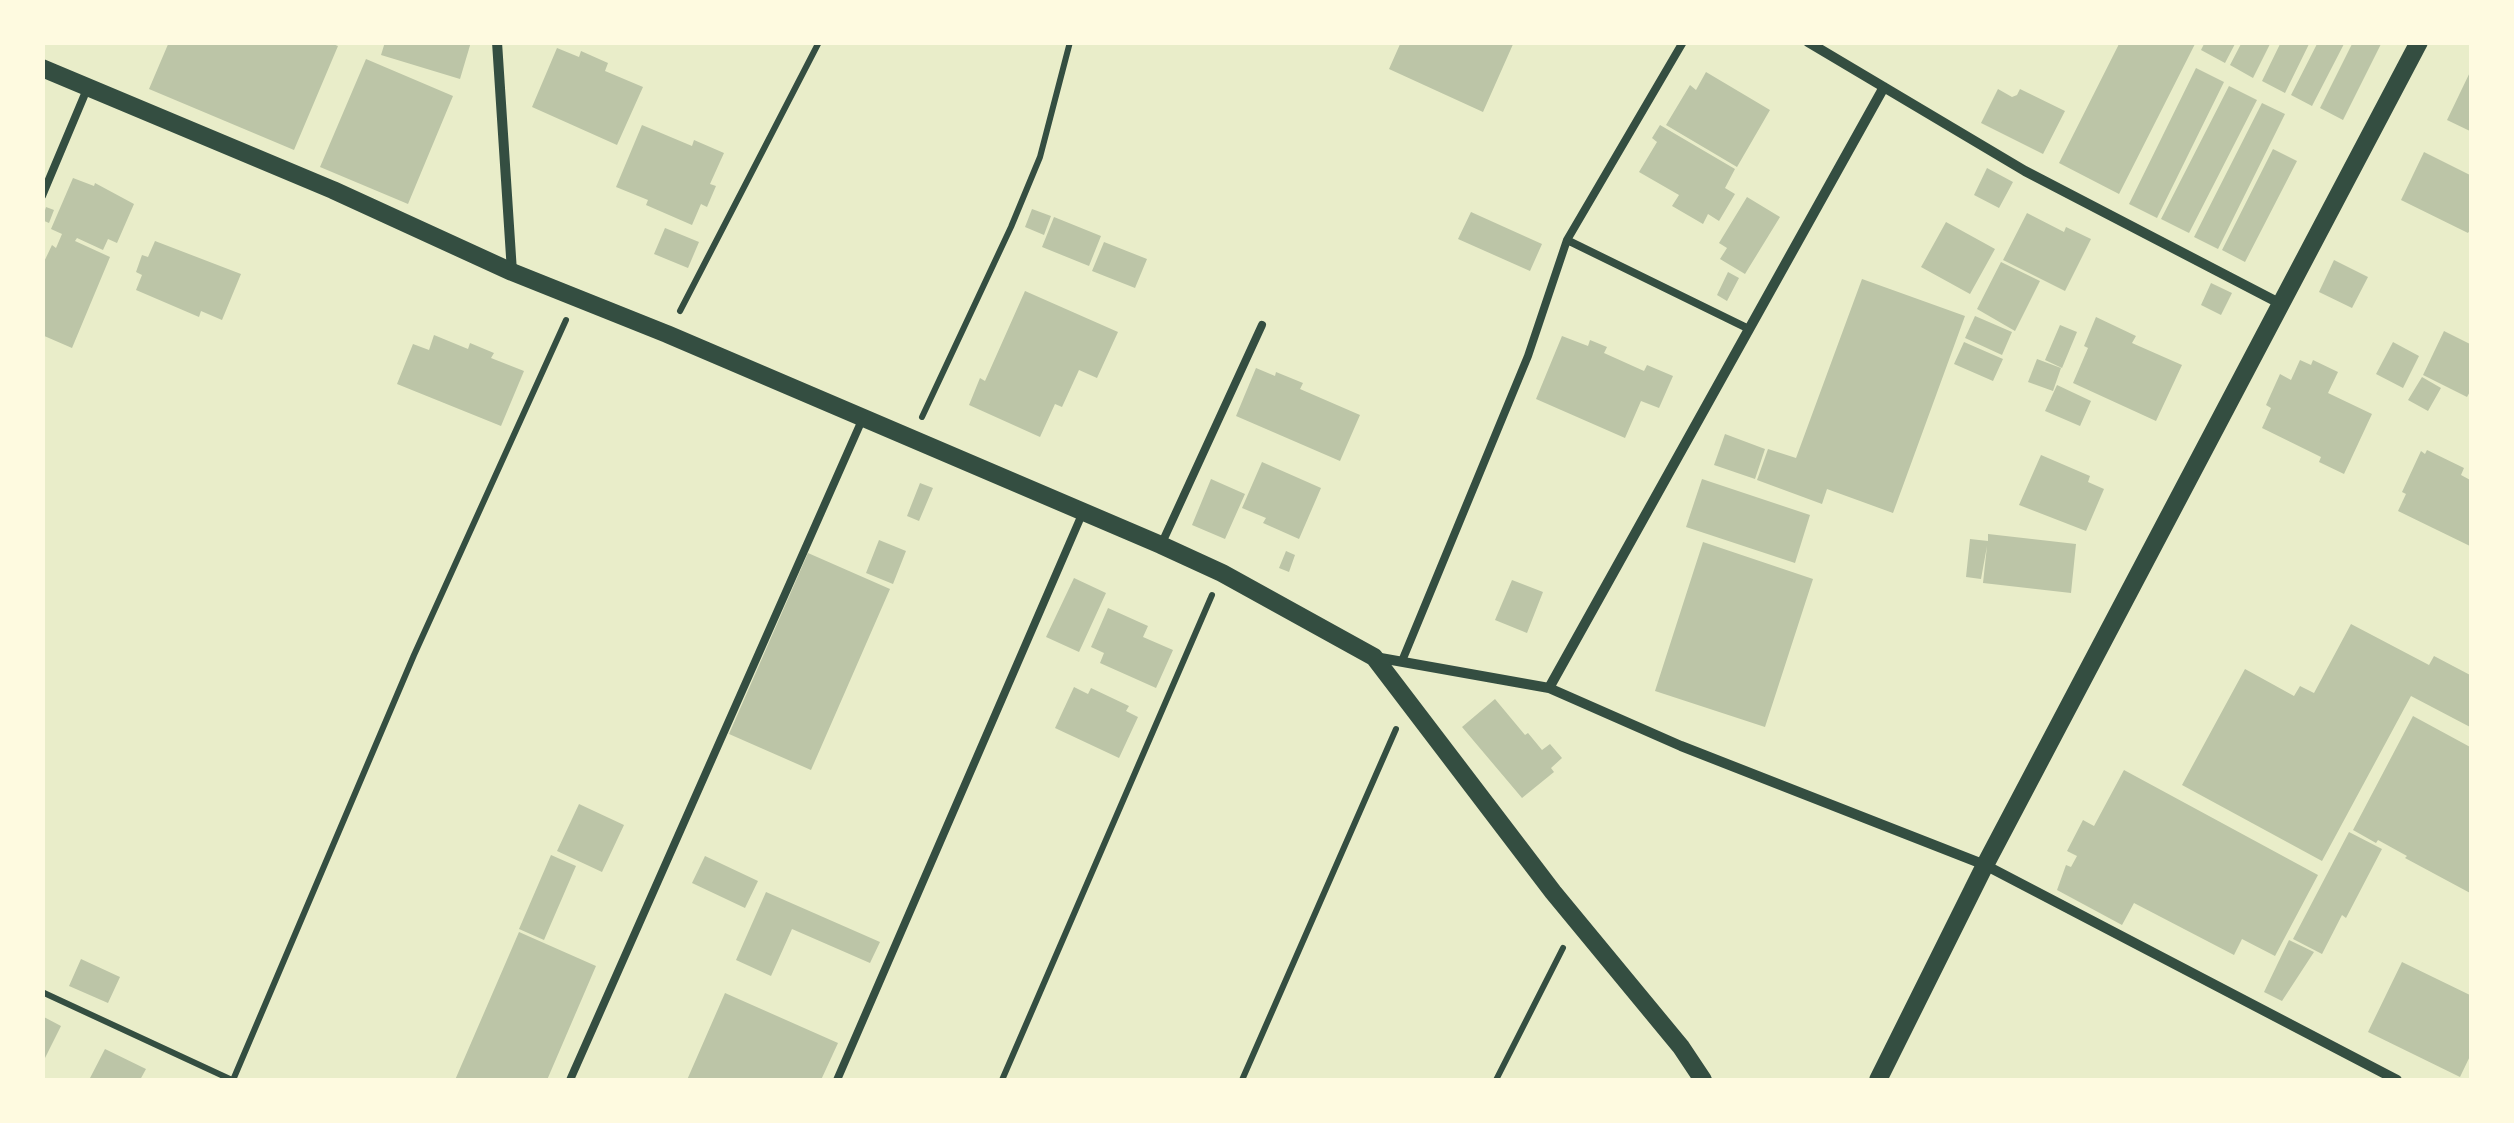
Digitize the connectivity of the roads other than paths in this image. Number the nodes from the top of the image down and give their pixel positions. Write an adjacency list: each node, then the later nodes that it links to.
1 (497, 42): 10 (street)
2 (1683, 42): 9 (lane)
3 (1808, 42): 7 (street)
4 (2420, 42): 11 (street)
5 (42, 68): 6 (street)
6 (88, 87): 8 (lane); 10 (street)
7 (1884, 87): 11 (street); 13 (street)
8 (42, 196)
9 (1567, 240): 13 (lane); 18 (lane)
10 (512, 272): 14 (street)
11 (2281, 304): 20 (street)
12 (1262, 325): 16 (lane)
13 (1748, 329): 19 (street)
14 (862, 420): 15 (street); 21 (lane)
15 (1084, 512): 16 (street); 22 (lane)
16 (1162, 545): 17 (street)
17 (1374, 657): 18 (street); 23 (street)
18 (1402, 661): 19 (street)
19 (1549, 688): 20 (street)
20 (1986, 866): 24 (street); 25 (street)
21 (570, 1080)
22 (837, 1080)
23 (1703, 1080)
24 (1878, 1080)
25 (2397, 1080)

